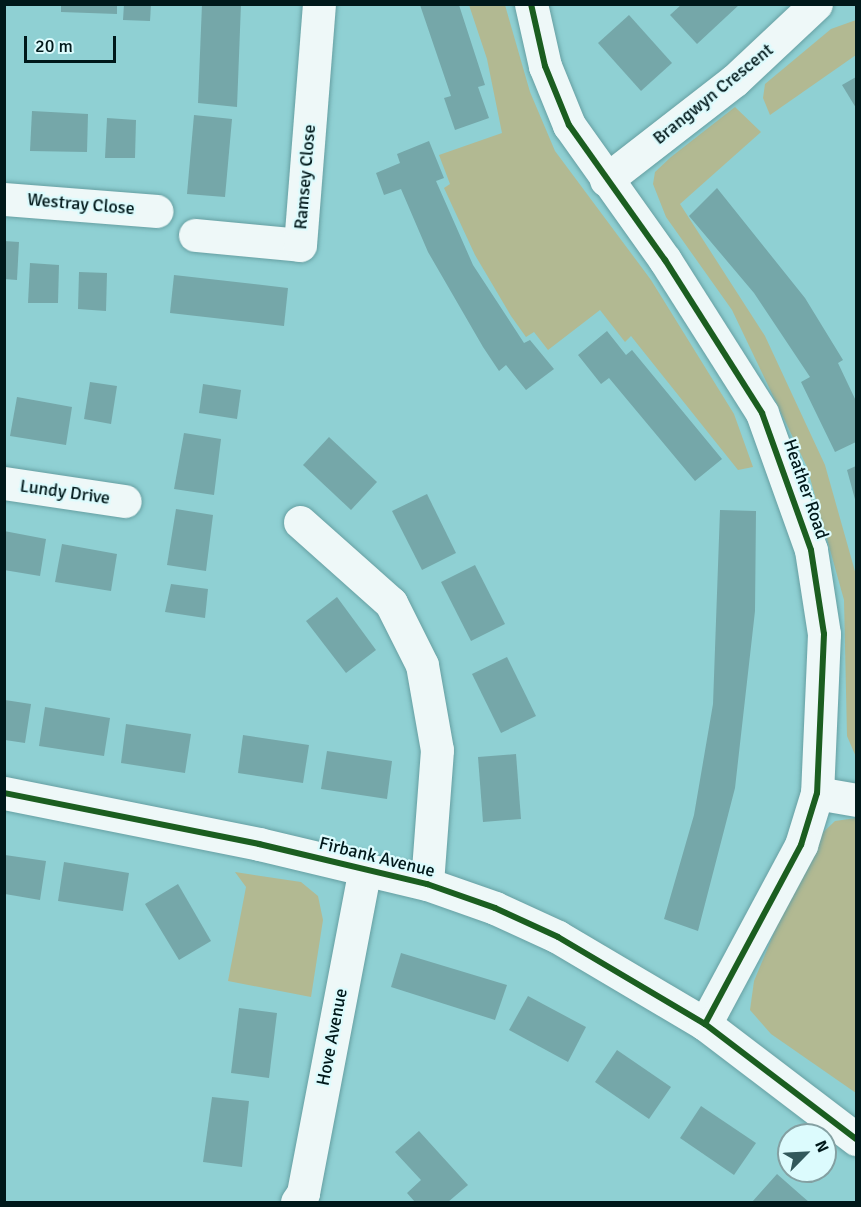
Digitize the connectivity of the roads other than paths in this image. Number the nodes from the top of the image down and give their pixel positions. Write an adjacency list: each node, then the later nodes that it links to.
1 (320, 4): 7 (street, Ramsey Close)
2 (531, 4): 4 (street, Heather Road)
3 (816, 4): 4 (street, Brangwyn Crescent)
4 (606, 180): 12 (street, Heather Road)
5 (4, 199): 6 (street, Westray Close)
6 (157, 211)
7 (195, 234)
8 (4, 483): 9 (street, Lundy Drive)
9 (125, 501)
10 (300, 522): 15 (street)
11 (4, 793): 14 (street, Firbank Avenue)
12 (817, 793): 13 (street); 16 (street, Heather Road)
13 (856, 800)
14 (365, 869): 15 (street, Firbank Avenue); 18 (street, Hove Avenue)
15 (427, 884): 16 (street, Firbank Avenue)
16 (705, 1024): 17 (street, Firbank Avenue)
17 (856, 1139)
18 (307, 1199)

